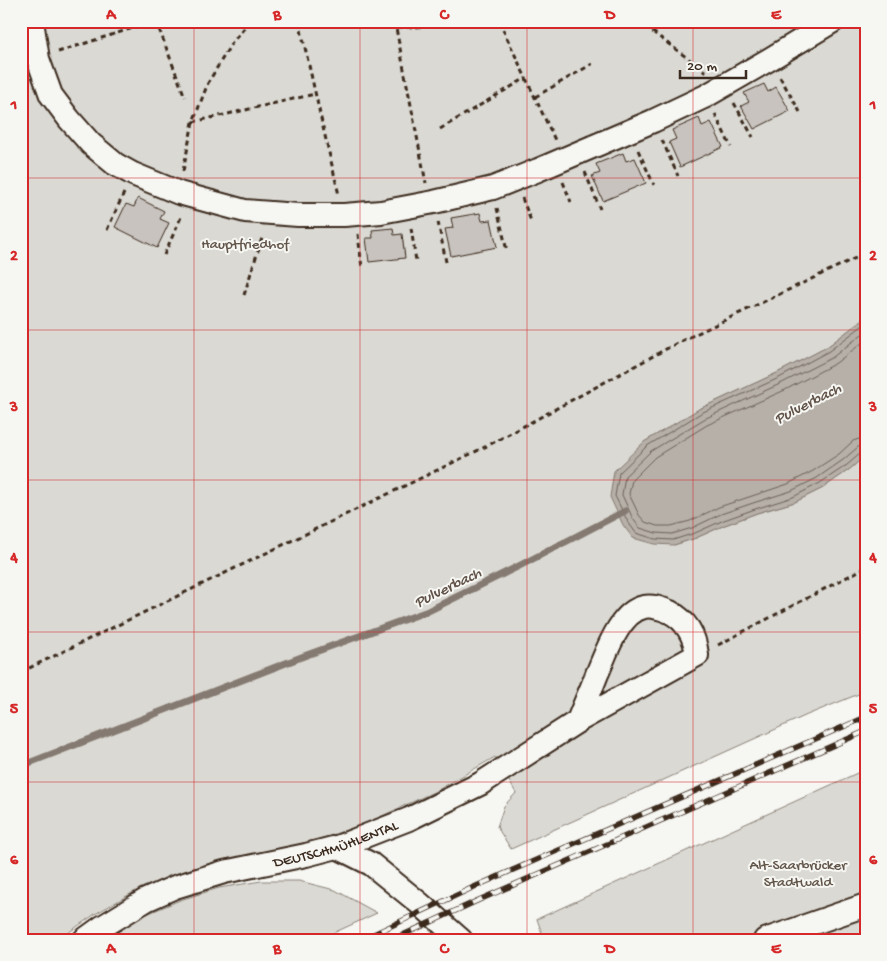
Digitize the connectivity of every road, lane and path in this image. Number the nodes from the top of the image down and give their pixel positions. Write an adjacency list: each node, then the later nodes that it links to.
1 (32, 21): 12 (lane)
2 (156, 21): 12 (path); 18 (path)
3 (250, 21): 22 (path)
4 (299, 21): 17 (path)
5 (344, 21): 11 (path)
6 (396, 21): 11 (path)
7 (462, 21): 11 (path)
8 (499, 21): 15 (path)
9 (638, 21): 16 (path)
10 (833, 21): 13 (lane)
11 (396, 28): 33 (path)
12 (38, 59): 28 (lane)
13 (770, 59): 16 (lane); 20 (path)
14 (592, 64): 19 (path)
15 (526, 78): 19 (path); 23 (path)
16 (715, 91): 21 (lane); 25 (path); 26 (path)
17 (315, 94): 22 (path); 37 (path)
18 (185, 97)
19 (535, 97): 27 (path)
20 (800, 112)
21 (654, 121): 24 (lane); 29 (path)
22 (193, 122): 32 (path)
23 (440, 129)
24 (630, 131): 27 (lane); 30 (path)
25 (753, 137)
26 (731, 147)
27 (570, 156): 31 (lane); 35 (path)
28 (133, 174): 32 (lane); 38 (path)
29 (678, 176)
30 (654, 185)
31 (493, 188): 33 (lane); 39 (path)
32 (185, 195): 36 (lane); 41 (path)
33 (432, 203): 34 (lane); 43 (path)
34 (407, 208): 37 (lane); 42 (path)
35 (600, 209)
36 (270, 213): 37 (lane); 45 (path)
37 (350, 214): 44 (path)
38 (107, 230)
39 (507, 251)
40 (866, 253): 48 (path)
41 (164, 255)
42 (416, 261)
43 (446, 262)
44 (362, 268)
45 (244, 295)
46 (866, 567): 47 (path)
47 (697, 656): 49 (lane, DEUTSCHMÜHLENTAL); 49 (lane)
48 (21, 672)
49 (578, 720): 50 (lane, DEUTSCHMÜHLENTAL)
50 (336, 846): 52 (lane, DEUTSCHMÜHLENTAL); 53 (lane)
51 (866, 905): 54 (lane)
52 (84, 940)
53 (461, 940)
54 (764, 940)

